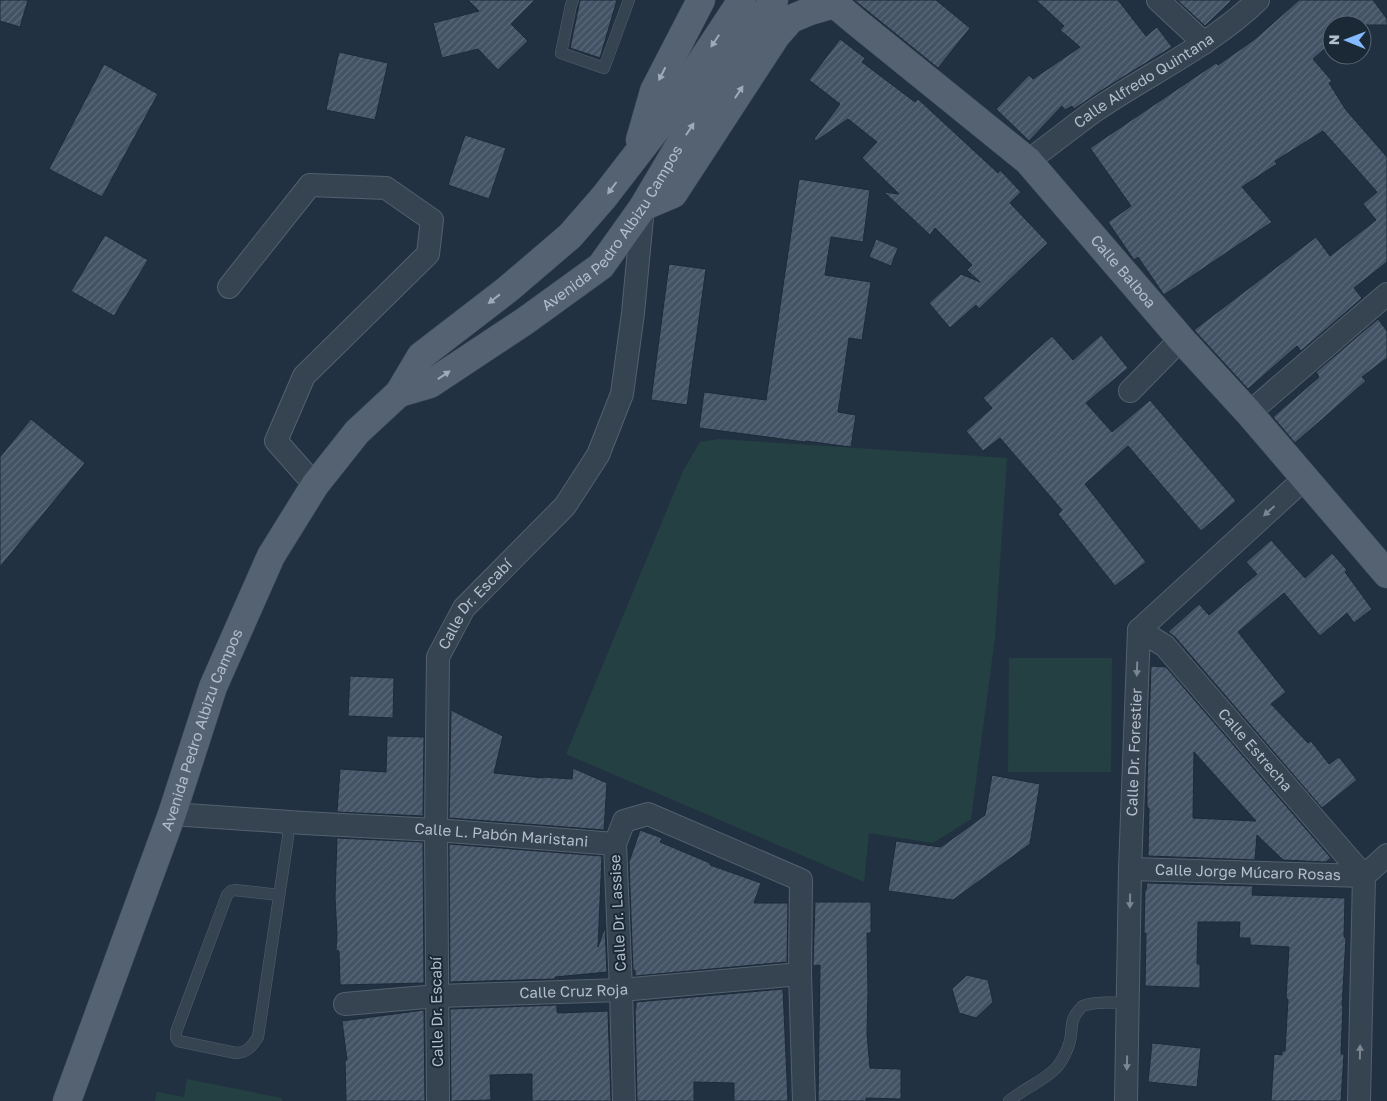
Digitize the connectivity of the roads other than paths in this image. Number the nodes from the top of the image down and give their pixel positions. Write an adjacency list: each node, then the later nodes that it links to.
1 (574, 0): 2 (lane)
2 (629, 0)
3 (701, 0): 10 (main road, one-way to 10)
4 (742, 0): 10 (main road, Avenida Pedro Albizu Campos, one-way to 10)
5 (1158, 0): 9 (street)
6 (1258, 0): 9 (street, Calle Alfredo Quintana)
7 (773, 2): 12 (main road, Avenida Pedro Albizu Campos, one-way to 7)
8 (832, 2): 11 (main road, Calle Balboa); 12 (main road, one-way to 8)
9 (1204, 43): 11 (street, Calle Alfredo Quintana)
10 (636, 156): 17 (main road, Avenida Pedro Albizu Campos, one-way to 17)
11 (1028, 161): 15 (main road, Calle Balboa)
12 (644, 207): 17 (main road, Avenida Pedro Albizu Campos, one-way to 12); 25 (street, Calle Dr. Escabí)
13 (229, 286): 20 (street)
14 (1387, 294): 18 (street)
15 (1182, 339): 16 (street); 18 (main road, Calle Balboa)
16 (1130, 391)
17 (399, 393): 20 (main road, Avenida Pedro Albizu Campos)
18 (1249, 413): 19 (main road, Calle Balboa)
19 (1305, 478): 21 (main road, Calle Balboa); 22 (street, one-way to 22)
20 (315, 486): 23 (main road, Avenida Pedro Albizu Campos)
21 (1387, 574)
22 (1139, 630): 28 (street, Calle Dr. Forestier, one-way to 28); 29 (street, Calle Estrecha)
23 (172, 814): 24 (street, Calle L. Pabón Maristani); 36 (main road, Avenida Pedro Albizu Campos)
24 (288, 822): 25 (street, Calle L. Pabón Maristani); 30 (lane)
25 (436, 830): 26 (street, Calle L. Pabón Maristani); 33 (street, Calle Dr. Escabí)
26 (615, 844): 31 (street); 32 (street, Calle Dr. Lassise)
27 (1387, 855): 29 (street)
28 (1130, 869): 29 (street, Calle Jorge Múcaro Rosas); 35 (street, Calle Dr. Forestier, one-way to 35)
29 (1364, 876): 42 (street, one-way to 29)
30 (279, 895): 30 (lane)
31 (800, 974): 32 (street, Calle Cruz Roja); 39 (street)
32 (621, 990): 33 (street, Calle Cruz Roja); 38 (street, Calle Dr. Lassise)
33 (437, 996): 34 (street, Calle Cruz Roja); 37 (street, Calle Dr. Escabí)
34 (346, 1004)
35 (1128, 1004): 40 (lane); 41 (street, Calle Dr. Forestier, one-way to 41)
36 (67, 1101)
37 (438, 1101)
38 (624, 1101)
39 (804, 1101)
40 (1009, 1101)
41 (1126, 1101)
42 (1358, 1101)

